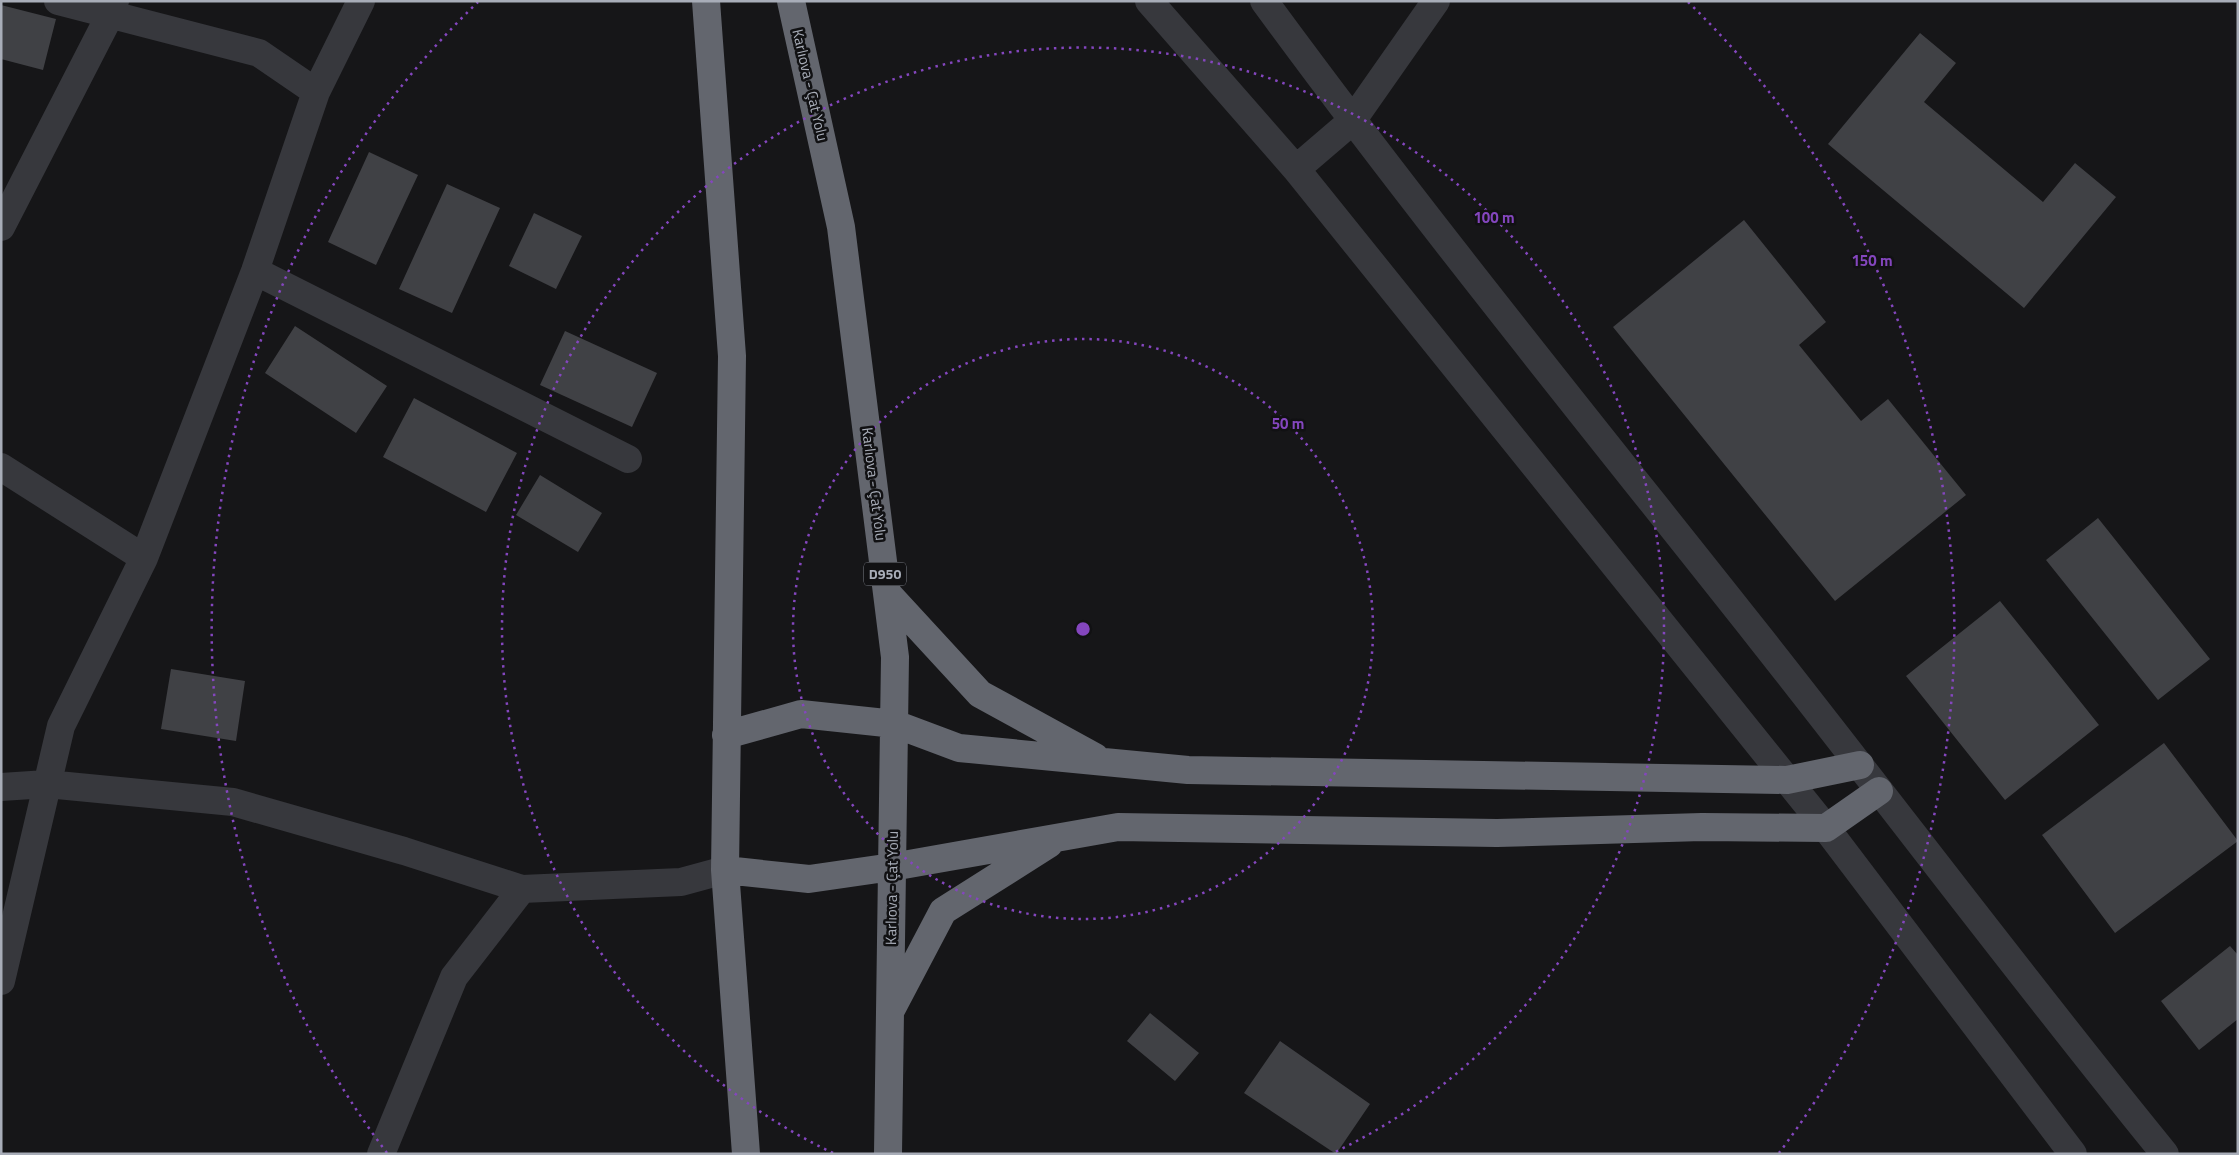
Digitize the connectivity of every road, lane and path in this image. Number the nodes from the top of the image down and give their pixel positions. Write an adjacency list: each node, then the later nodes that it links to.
1 (58, 1): 8 (street)
2 (361, 1): 9 (street)
3 (706, 1): 19 (highway)
4 (791, 1): 17 (highway, Karlıova - Çat Yolu / D950)
5 (1148, 1): 11 (street)
6 (1264, 1): 10 (street)
7 (1436, 1): 10 (street)
8 (112, 8): 9 (street); 12 (street)
9 (316, 92): 13 (street)
10 (1352, 121): 11 (street); 21 (street)
11 (1296, 170): 22 (street)
12 (1, 227)
13 (255, 271): 14 (street); 16 (street)
14 (628, 459)
15 (1, 467): 16 (street)
16 (144, 558): 23 (street)
17 (887, 593): 18 (highway, Karlıova - Çat Yolu / D950); 20 (highway)
18 (894, 724): 19 (highway); 20 (highway); 28 (highway, Karlıova - Çat Yolu / D950)
19 (726, 734): 29 (highway)
20 (1105, 762): 22 (highway)
21 (1860, 765): 22 (highway); 25 (street)
22 (1786, 780): 26 (street)
23 (47, 784): 24 (street); 30 (street); 31 (street)
24 (1, 787)
25 (1879, 791): 26 (highway); 37 (street)
26 (1826, 828): 27 (highway); 36 (street)
27 (1060, 838): 28 (highway); 32 (highway)
28 (892, 867): 29 (highway); 32 (highway, Karlıova - Çat Yolu / D950)
29 (725, 870): 30 (street); 34 (highway)
30 (522, 889): 33 (street)
31 (1, 981)
32 (890, 1011): 35 (highway, Karlıova - Çat Yolu / D950)
33 (381, 1154)
34 (746, 1154)
35 (888, 1154)
36 (2074, 1154)
37 (2165, 1154)

